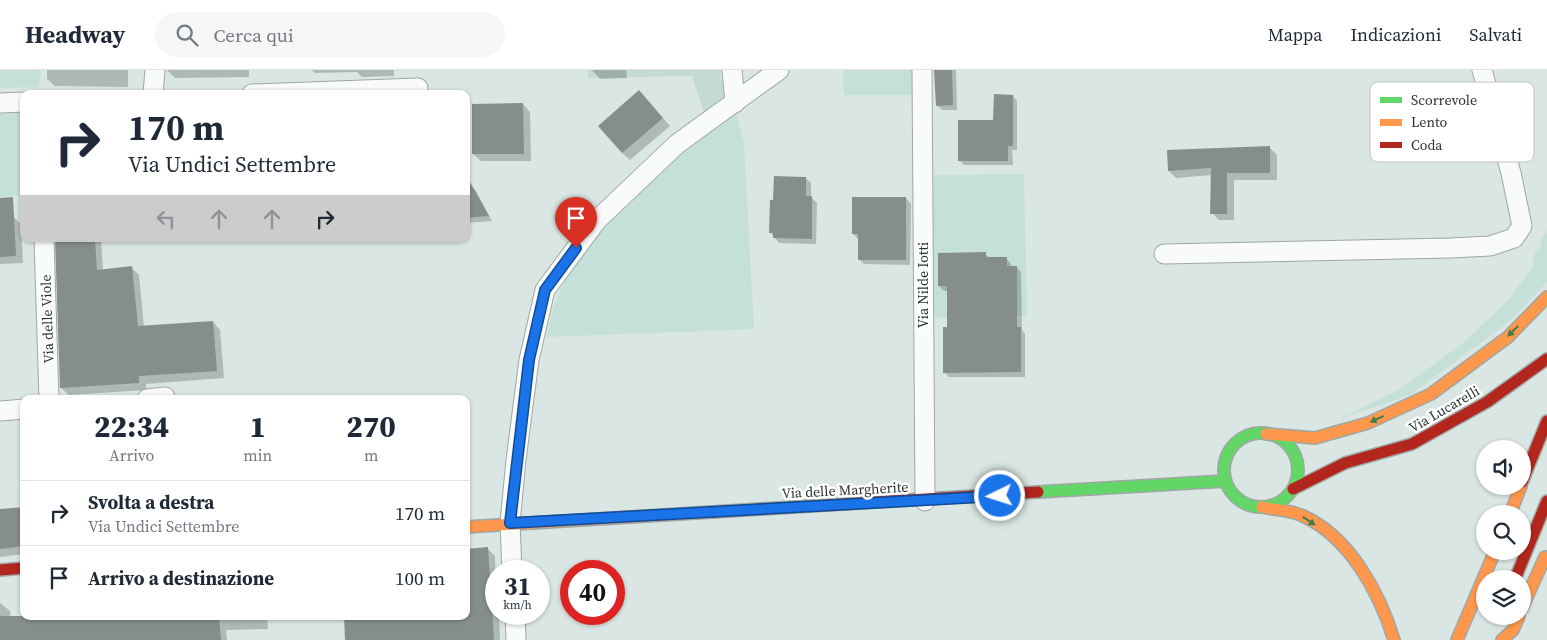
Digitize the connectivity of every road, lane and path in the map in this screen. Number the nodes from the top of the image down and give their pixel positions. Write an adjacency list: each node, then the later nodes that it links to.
1 (155, 70): 6 (street)
2 (732, 70): 10 (street)
3 (779, 70): 10 (street)
4 (922, 70): 28 (street, Via Nilde Iotti)
5 (418, 88): 7 (street)
6 (153, 90)
7 (363, 90)
8 (20, 102): 9 (street)
9 (0, 103)
10 (735, 103): 31 (street)
11 (1508, 162): 13 (street)
12 (44, 242): 16 (street, Via delle Viole)
13 (1164, 254)
14 (1547, 296): 20 (main road, one-way to 20)
15 (1547, 359): 25 (main road, Via Lucarelli)
16 (49, 395)
17 (20, 409): 18 (street)
18 (0, 411)
19 (1547, 421): 24 (main road)
20 (1266, 434): 21 (main road); 26 (main road)
21 (1294, 455): 22 (main road); 27 (main road)
22 (1312, 458)
23 (1328, 460): 25 (main road, Via Lucarelli)
24 (1531, 460)
25 (1345, 463): 27 (main road, Via Lucarelli)
26 (1226, 481): 28 (main road, Via delle Margherite); 30 (main road)
27 (1293, 490): 30 (main road, Via Lucarelli)
28 (925, 501): 31 (main road, Via delle Margherite)
29 (1547, 501): 38 (main road)
30 (1262, 507): 43 (main road, one-way to 43)
31 (510, 523): 32 (main road, Via delle Margherite); 34 (street)
32 (470, 528)
33 (1547, 552): 39 (main road)
34 (512, 560)
35 (1490, 560): 44 (main road)
36 (20, 568): 37 (main road)
37 (0, 570)
38 (1519, 570)
39 (1531, 588)
40 (515, 625): 42 (street)
41 (1515, 625): 45 (main road)
42 (516, 640)
43 (1394, 640)
44 (1456, 640)
45 (1502, 640)

